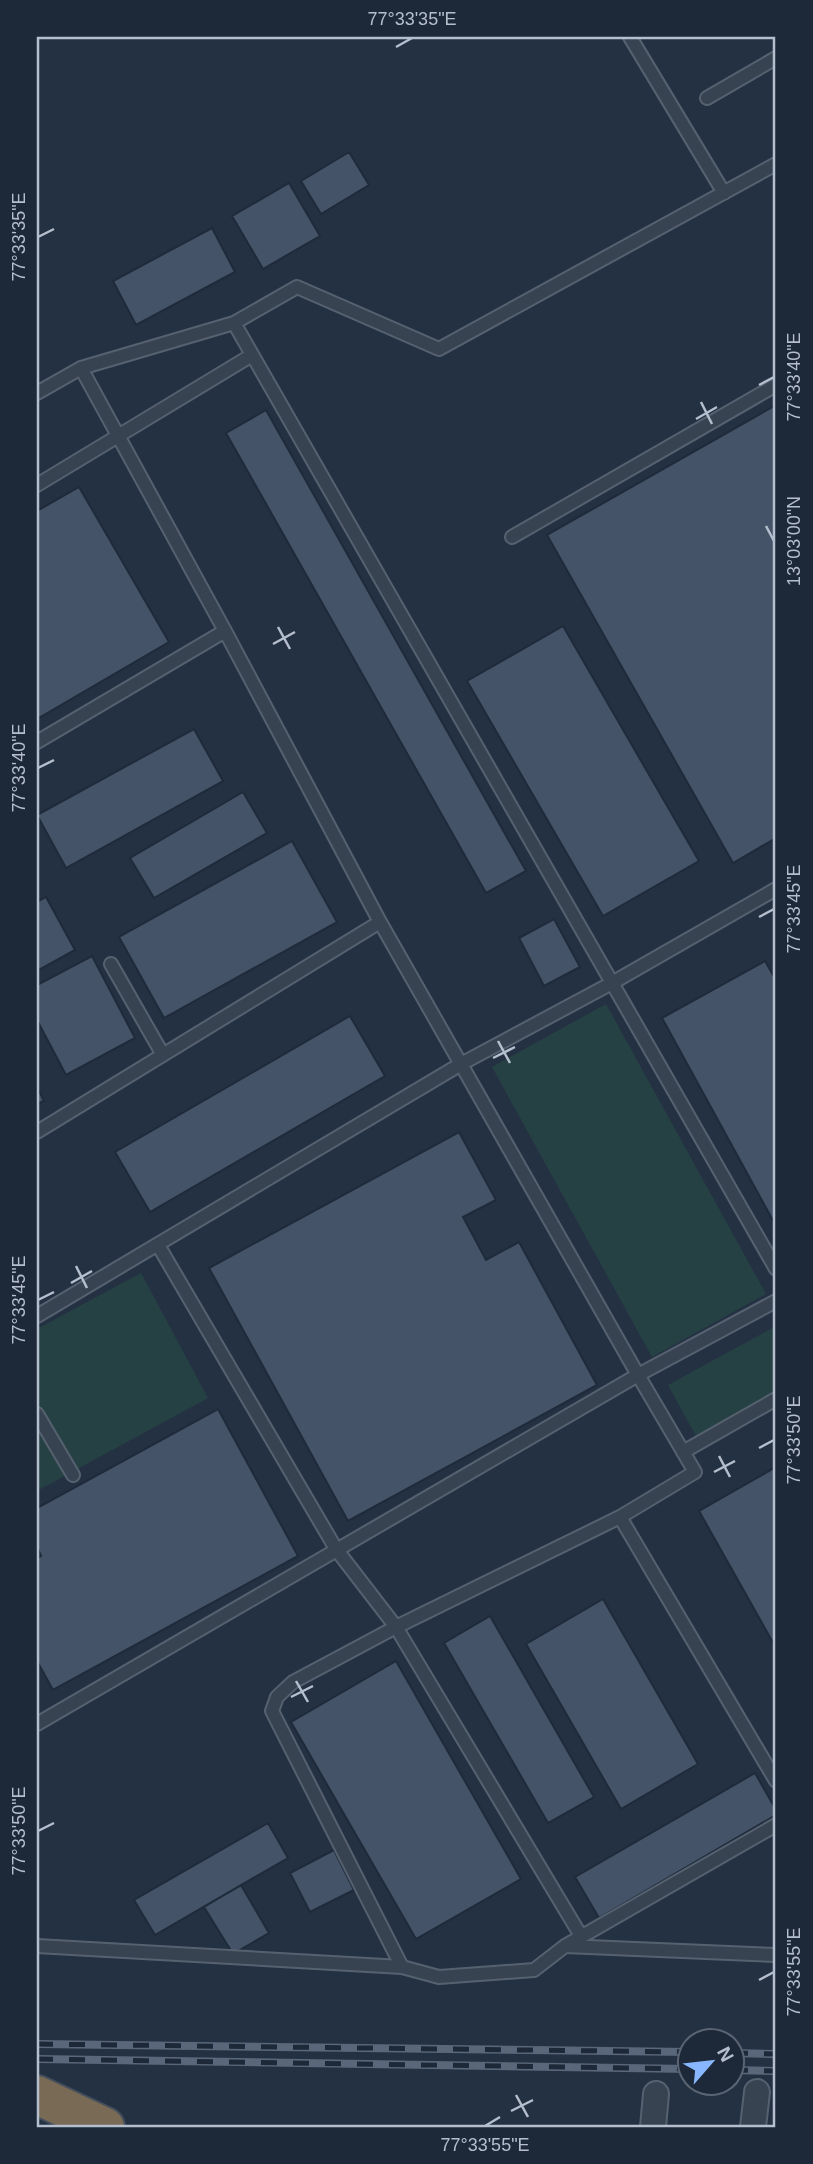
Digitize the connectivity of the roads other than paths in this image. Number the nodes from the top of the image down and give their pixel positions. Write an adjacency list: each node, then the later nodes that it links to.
1 (630, 37): 5 (lane)
2 (776, 58): 3 (lane)
3 (707, 98)
4 (776, 164): 5 (lane)
5 (724, 193): 6 (lane)
6 (234, 323): 7 (lane); 8 (lane)
7 (252, 355): 11 (lane); 19 (lane)
8 (81, 368): 10 (lane); 11 (lane)
9 (776, 385): 13 (lane)
10 (37, 393)
11 (119, 435): 12 (lane); 14 (lane)
12 (37, 485)
13 (512, 537)
14 (225, 631): 15 (lane); 17 (lane)
15 (37, 742)
16 (776, 890): 19 (lane)
17 (380, 922): 20 (lane); 21 (lane)
18 (111, 964): 20 (lane)
19 (612, 983): 21 (lane); 24 (lane)
20 (163, 1055): 22 (lane)
21 (461, 1064): 23 (lane); 27 (lane)
22 (37, 1132)
23 (158, 1245): 26 (lane); 33 (lane)
24 (776, 1269)
25 (776, 1301): 27 (lane)
26 (37, 1315)
27 (638, 1376): 30 (lane); 33 (lane)
28 (776, 1399): 30 (lane)
29 (37, 1414): 31 (lane)
30 (683, 1452): 32 (lane)
31 (73, 1475)
32 (620, 1517): 34 (lane); 36 (lane)
33 (336, 1549): 34 (lane); 35 (lane)
34 (396, 1627): 38 (lane); 42 (lane)
35 (37, 1724)
36 (776, 1781)
37 (776, 1825): 38 (lane)
38 (581, 1936): 40 (lane)
39 (37, 1946): 42 (lane)
40 (565, 1946): 41 (lane); 42 (lane)
41 (776, 1955)
42 (402, 1967)
43 (757, 2092): 48 (street)
44 (656, 2094): 47 (street)
45 (37, 2095): 46 (highway)
46 (105, 2127)
47 (653, 2127)
48 (753, 2127)

